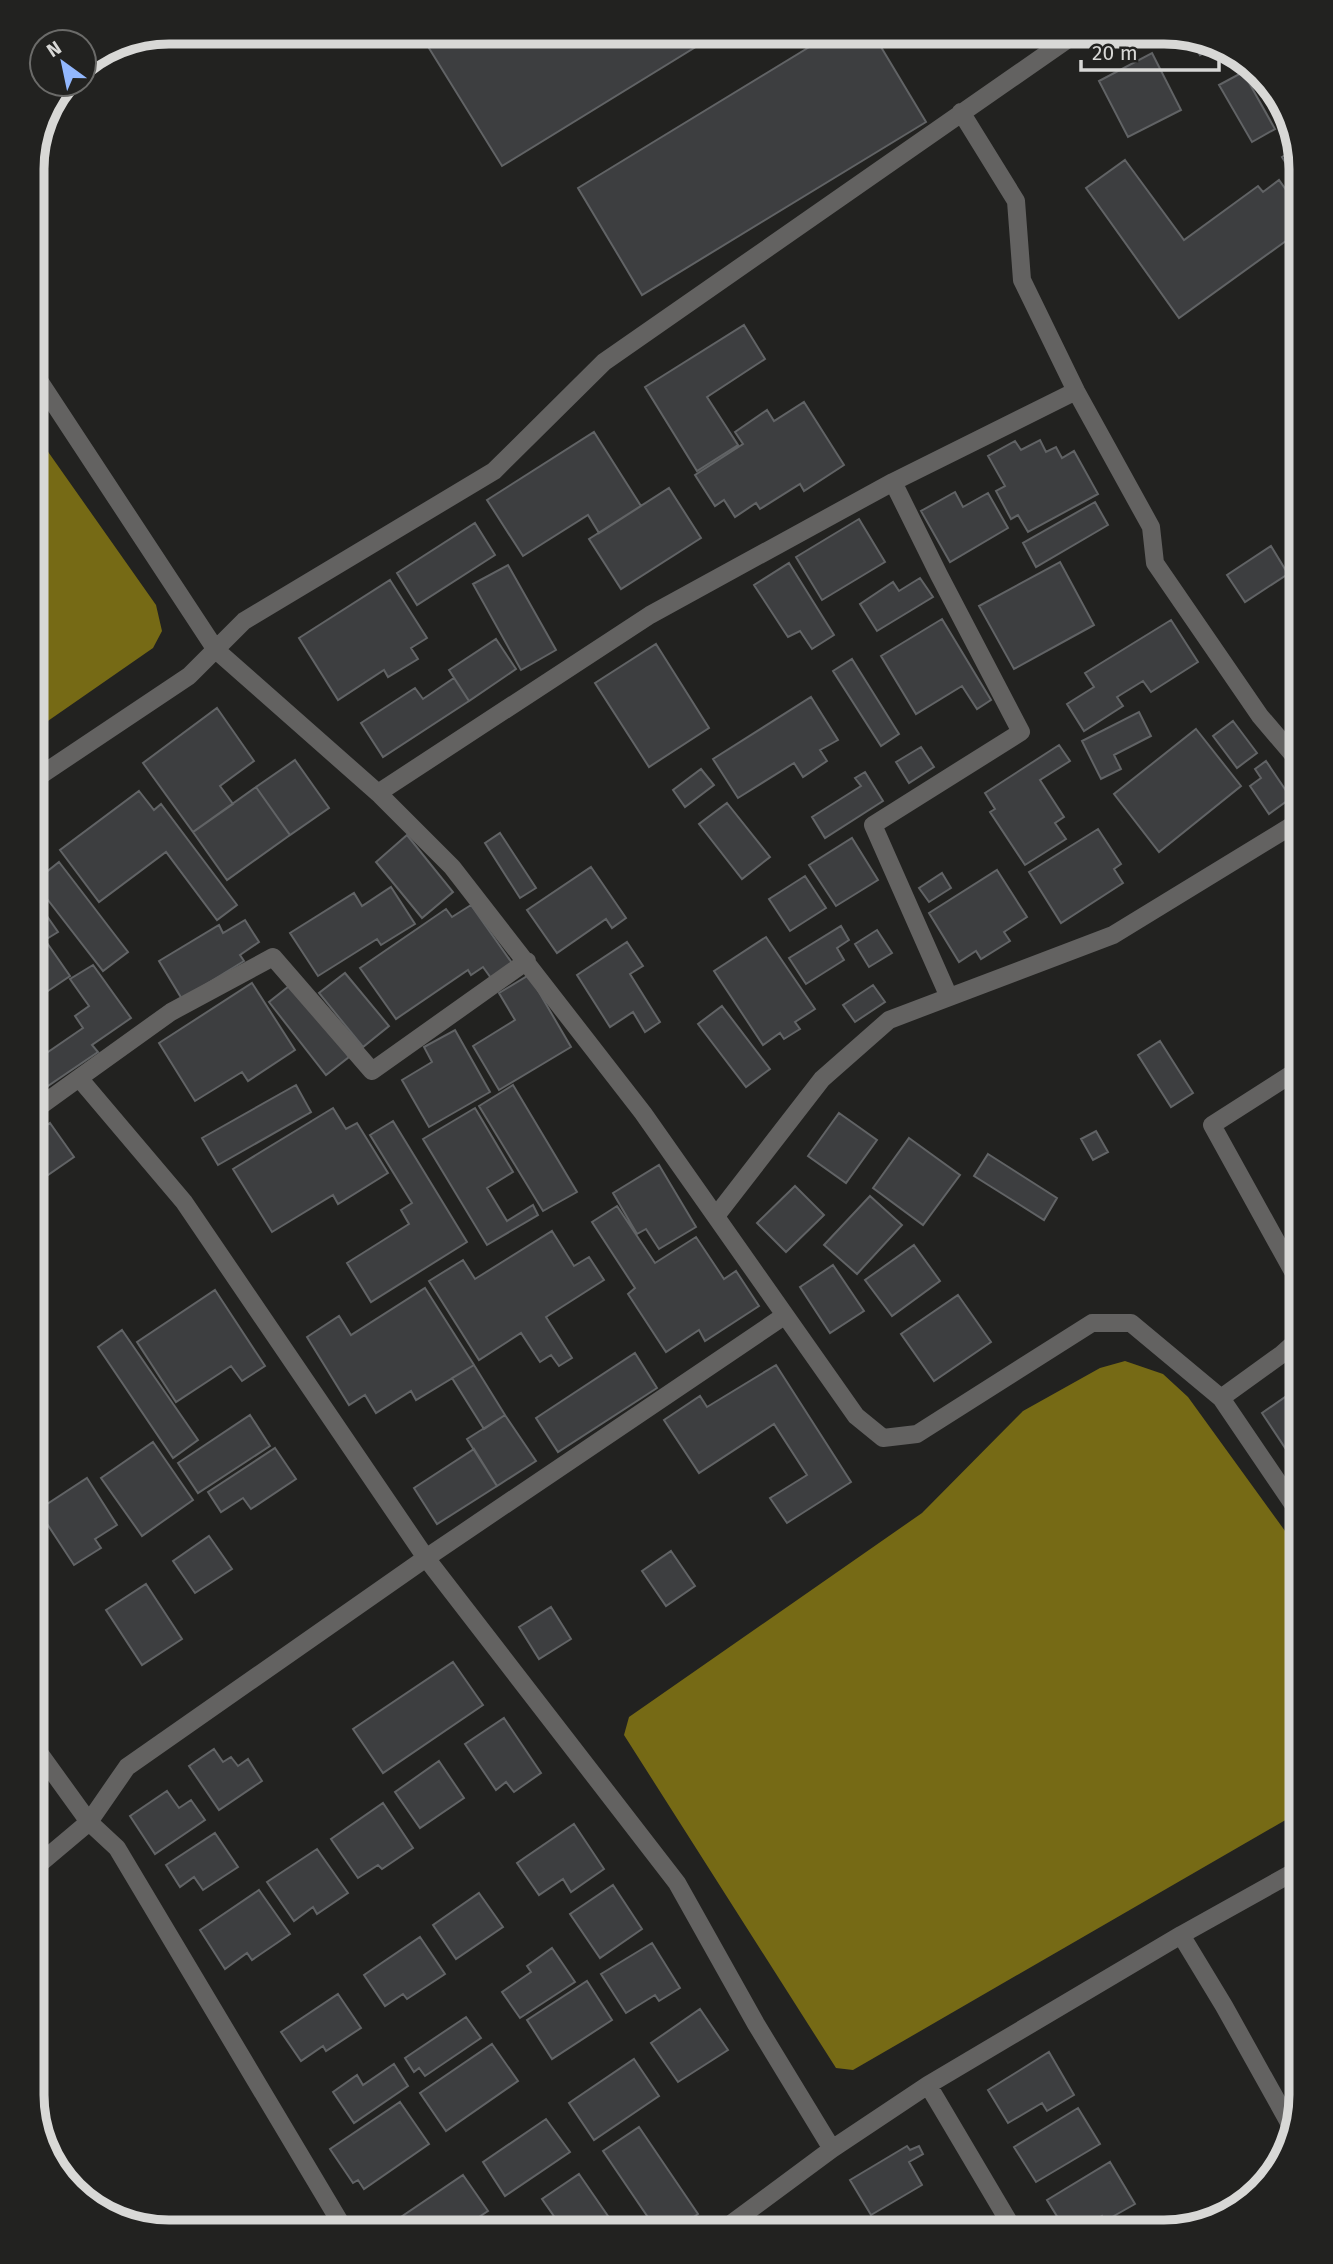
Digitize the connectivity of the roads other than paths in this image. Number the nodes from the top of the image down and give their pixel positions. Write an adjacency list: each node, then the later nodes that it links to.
1 (1060, 44): 2 (street)
2 (961, 112): 4 (street); 6 (street)
3 (44, 388): 6 (street)
4 (1076, 391): 5 (street); 7 (street)
5 (893, 482): 9 (street); 12 (street)
6 (216, 650): 8 (street); 9 (street)
7 (1289, 750)
8 (44, 773)
9 (378, 793): 11 (street)
10 (1289, 827): 12 (street)
11 (527, 961): 14 (street); 16 (street)
12 (949, 997): 16 (street)
13 (1289, 1076): 17 (street)
14 (79, 1078): 15 (street); 22 (street)
15 (44, 1103)
16 (716, 1216): 18 (street)
17 (1289, 1264)
18 (784, 1316): 20 (street); 22 (street)
19 (1289, 1348): 20 (street)
20 (1221, 1398): 21 (street)
21 (1289, 1498)
22 (426, 1558): 24 (street); 30 (street)
23 (44, 1760): 24 (street)
24 (89, 1822): 25 (street); 31 (street)
25 (44, 1860)
26 (1289, 1875): 27 (street)
27 (1181, 1935): 28 (street); 29 (street)
28 (928, 2085): 30 (street); 33 (street)
29 (1287, 2119)
30 (832, 2149): 32 (street)
31 (338, 2220)
32 (736, 2220)
33 (1008, 2220)

